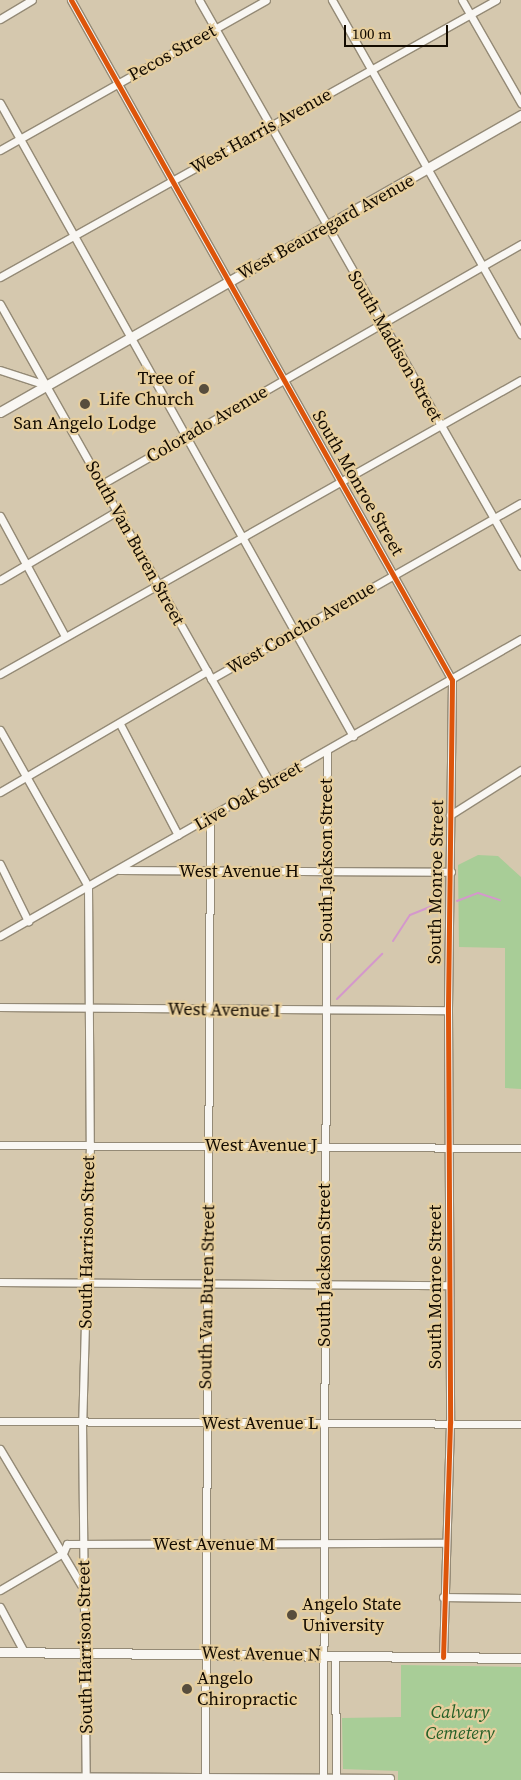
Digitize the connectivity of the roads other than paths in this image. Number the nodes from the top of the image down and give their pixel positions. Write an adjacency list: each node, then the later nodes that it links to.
1 (32, 0): 9 (street)
2 (71, 0): 12 (street, South Monroe Street)
3 (199, 0): 10 (street, South Madison Street)
4 (266, 0): 10 (street, Pecos Street)
5 (332, 0): 11 (street)
6 (462, 0): 8 (street)
7 (496, 0): 8 (street, West Harris Avenue)
8 (470, 14): 11 (street, West Harris Avenue); 14 (street)
9 (0, 19)
10 (215, 29): 12 (street, Pecos Street); 16 (street, South Madison Street)
11 (372, 69): 16 (street, West Harris Avenue); 19 (street)
12 (119, 83): 17 (street, Pecos Street); 20 (street, South Monroe Street)
13 (0, 103): 17 (street)
14 (521, 104)
15 (521, 115): 19 (main road, West Beauregard Avenue)
16 (273, 124): 20 (street, West Harris Avenue); 21 (street, South Madison Street)
17 (20, 138): 18 (street, Pecos Street); 22 (street)
18 (0, 150)
19 (428, 170): 21 (main road, West Beauregard Avenue); 24 (street)
20 (173, 180): 22 (street, West Harris Avenue); 26 (street, South Monroe Street)
21 (326, 226): 26 (main road, West Beauregard Avenue); 28 (street, South Madison Street)
22 (72, 237): 25 (street, West Harris Avenue); 30 (street)
23 (521, 244): 24 (street, Colorado Avenue)
24 (481, 267): 28 (street, Colorado Avenue); 29 (street)
25 (0, 277)
26 (231, 280): 30 (main road, West Beauregard Avenue); 32 (street, South Monroe Street)
27 (0, 304): 34 (street, South Van Buren Street)
28 (382, 324): 32 (street, Colorado Avenue); 36 (street, South Madison Street)
29 (521, 334)
30 (132, 336): 34 (main road, West Beauregard Avenue); 37 (street)
31 (0, 370): 34 (street)
32 (284, 380): 37 (street, Colorado Avenue); 38 (street, South Monroe Street)
33 (521, 380): 36 (street)
34 (46, 385): 35 (main road, West Beauregard Avenue); 39 (street, South Van Buren Street)
35 (0, 412)
36 (439, 424): 38 (street); 43 (street, South Madison Street)
37 (186, 436): 39 (street, Colorado Avenue); 44 (street)
38 (339, 479): 44 (street); 47 (street, South Monroe Street)
39 (102, 484): 41 (street, South Van Buren Street)
40 (521, 503): 43 (street, West Concho Avenue)
41 (117, 512): 45 (street); 49 (street, South Van Buren Street)
42 (0, 516): 45 (street)
43 (494, 519): 46 (street, South Madison Street); 47 (street, West Concho Avenue)
44 (241, 534): 49 (street); 50 (street)
45 (28, 565): 48 (street); 51 (street)
46 (521, 566)
47 (395, 575): 50 (street, West Concho Avenue); 56 (street, South Monroe Street)
48 (0, 580)
49 (157, 582): 51 (street); 53 (street, South Van Buren Street)
50 (294, 632): 55 (street, West Concho Avenue); 59 (street)
51 (65, 636): 54 (street)
52 (521, 639): 56 (street, Live Oak Street)
53 (207, 672): 55 (street, South Van Buren Street); 57 (street, West Concho Avenue)
54 (0, 674)
55 (211, 679): 63 (street, South Van Buren Street)
56 (452, 680): 59 (street, Live Oak Street); 65 (street, South Monroe Street)
57 (120, 724): 62 (street, West Concho Avenue); 67 (street)
58 (0, 730): 62 (street, South Harrison Street)
59 (354, 736): 60 (street, Live Oak Street)
60 (327, 751): 63 (street, Live Oak Street); 71 (street, South Jackson Street)
61 (521, 770): 65 (street)
62 (28, 776): 64 (street, West Concho Avenue); 73 (street, South Harrison Street)
63 (270, 783): 66 (street, Live Oak Street)
64 (0, 792)
65 (450, 815): 72 (street, South Monroe Street)
66 (210, 817): 67 (street, Live Oak Street); 70 (street, South Van Buren Street)
67 (178, 835): 69 (street, Live Oak Street)
68 (0, 864): 74 (street)
69 (118, 870): 70 (street, West Avenue H); 73 (street, Live Oak Street)
70 (209, 870): 71 (street, West Avenue H); 78 (street, South Van Buren Street)
71 (326, 871): 72 (street, West Avenue H); 80 (street, South Jackson Street)
72 (451, 872): 79 (street, South Monroe Street)
73 (88, 886): 74 (street, Live Oak Street); 77 (street, South Harrison Street)
74 (28, 921): 75 (street, Live Oak Street)
75 (0, 936)
76 (0, 1007): 77 (street, West Avenue I)
77 (91, 1009): 78 (street, West Avenue I); 81 (street, South Harrison Street)
78 (208, 1010): 80 (street, West Avenue I); 83 (street, South Van Buren Street)
79 (448, 1010): 80 (street, West Avenue I); 85 (street, South Monroe Street)
80 (326, 1011): 84 (street, South Jackson Street)
81 (90, 1144): 82 (street, West Avenue J); 83 (street, West Avenue J); 89 (street, South Harrison Street)
82 (0, 1145)
83 (211, 1145): 84 (street, West Avenue J); 88 (street, South Van Buren Street)
84 (325, 1145): 85 (street, West Avenue J); 90 (street, South Jackson Street)
85 (448, 1147): 86 (street, West Avenue J); 91 (street, South Monroe Street)
86 (521, 1148)
87 (0, 1282): 89 (street)
88 (206, 1282): 89 (street); 90 (street); 94 (street, South Van Buren Street)
89 (86, 1284): 93 (street, South Harrison Street)
90 (324, 1285): 91 (street); 95 (street, South Jackson Street)
91 (448, 1285): 96 (street, South Monroe Street)
92 (0, 1421): 93 (street, West Avenue L)
93 (82, 1422): 94 (street, West Avenue L); 101 (street, South Harrison Street)
94 (206, 1422): 95 (street, West Avenue L); 102 (street, South Van Buren Street)
95 (323, 1424): 96 (street, West Avenue L); 103 (street, South Jackson Street)
96 (450, 1424): 97 (street, West Avenue L); 100 (street, South Monroe Street)
97 (521, 1424)
98 (0, 1449): 99 (street)
99 (2, 1457): 104 (street)
100 (444, 1543): 103 (street, West Avenue M); 107 (street, South Monroe Street)
101 (84, 1544): 102 (street, West Avenue M); 104 (street, West Avenue M); 105 (street, South Harrison Street)
102 (204, 1544): 103 (street, West Avenue M); 113 (street, South Van Buren Street)
103 (324, 1545): 114 (street, South Jackson Street)
104 (63, 1554): 105 (street); 106 (street, West Avenue M)
105 (83, 1588): 112 (street, South Harrison Street)
106 (0, 1590)
107 (443, 1597): 108 (street); 116 (street, South Monroe Street)
108 (521, 1598)
109 (0, 1607): 111 (street)
110 (0, 1652): 111 (main road, West Avenue N)
111 (24, 1652): 112 (main road, West Avenue N)
112 (85, 1652): 113 (main road, West Avenue N); 119 (street, South Harrison Street)
113 (203, 1653): 114 (main road, West Avenue N); 120 (street, South Van Buren Street)
114 (324, 1655): 115 (main road, West Avenue N); 122 (street, South Jackson Street)
115 (335, 1655): 116 (main road, West Avenue N); 123 (street)
116 (442, 1657): 117 (main road, West Avenue N)
117 (521, 1658)
118 (0, 1776): 119 (street)
119 (86, 1776): 120 (street)
120 (206, 1777): 122 (street)
121 (390, 1778): 123 (street)
122 (323, 1779): 123 (street)
123 (336, 1779)

